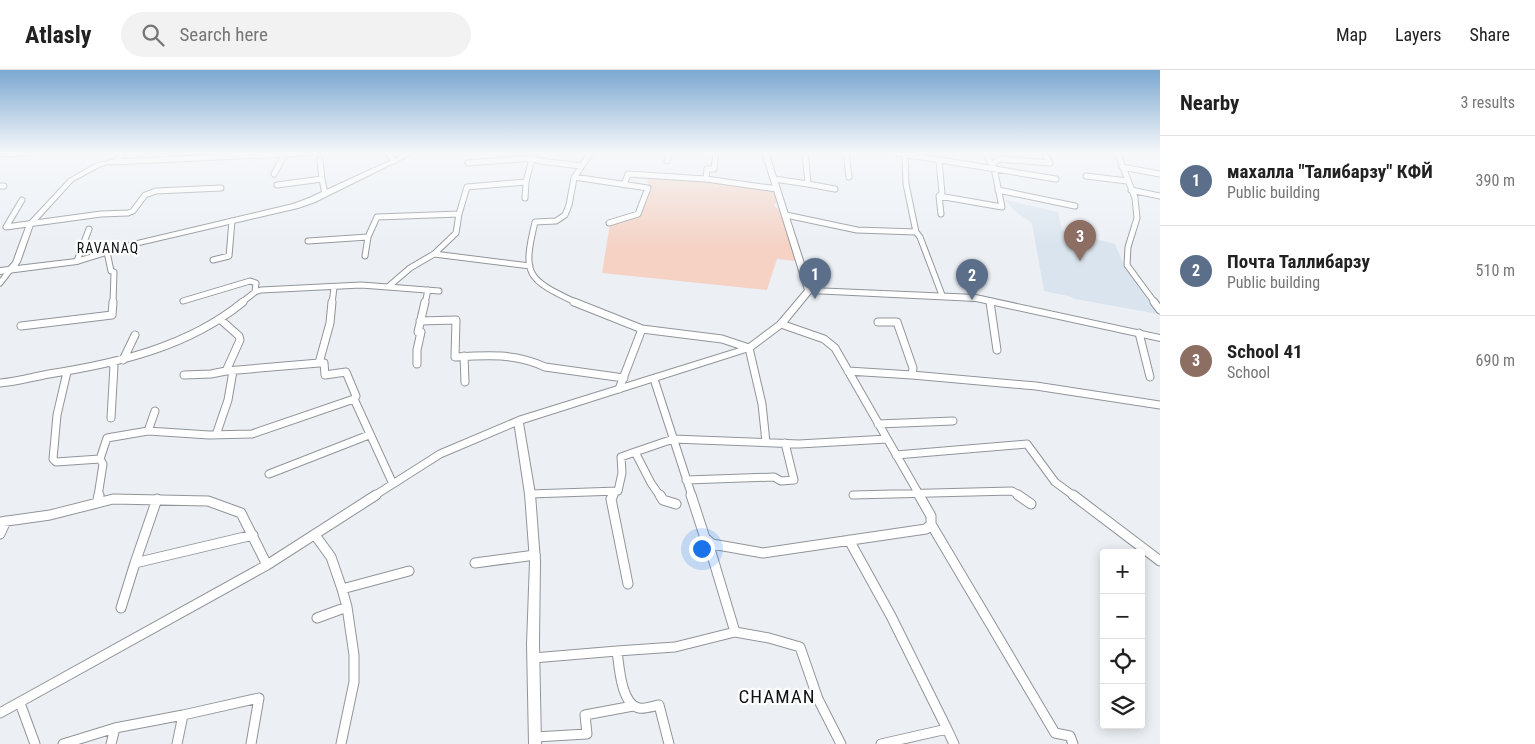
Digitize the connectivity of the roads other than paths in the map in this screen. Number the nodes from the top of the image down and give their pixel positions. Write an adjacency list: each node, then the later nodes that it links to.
1 (68, 183): 35 (street)
2 (287, 183): 17 (street)
3 (323, 183): 24 (street)
4 (347, 183): 24 (main road)
5 (509, 183): 30 (street)
6 (526, 183): 27 (street)
7 (573, 183): 45 (street)
8 (614, 183): 18 (street)
9 (738, 183): 20 (street)
10 (775, 183): 20 (street)
11 (804, 183): 16 (street)
12 (906, 183): 37 (street)
13 (941, 183): 25 (street)
14 (996, 183): 22 (street)
15 (1128, 183): 23 (street)
16 (808, 184): 21 (street)
17 (277, 185)
18 (624, 185): 34 (street)
19 (221, 188): 35 (street)
20 (777, 189): 32 (street)
21 (835, 189)
22 (998, 190): 25 (street); 29 (street)
23 (1131, 190): 26 (street); 58 (street)
24 (325, 194): 33 (main road)
25 (939, 196): 31 (street)
26 (1160, 196)
27 (525, 198)
28 (22, 200): 35 (street)
29 (1075, 206)
30 (459, 214): 38 (street); 41 (street)
31 (941, 214)
32 (786, 215): 37 (street); 52 (street)
33 (232, 221): 40 (main road); 43 (street)
34 (609, 223)
35 (30, 224): 46 (street)
36 (89, 229): 44 (street)
37 (916, 232): 55 (street)
38 (368, 237): 39 (street); 42 (street)
39 (308, 241)
40 (107, 252): 44 (main road); 63 (street)
41 (434, 254): 45 (street); 49 (street)
42 (365, 256)
43 (213, 260)
44 (77, 261): 46 (main road)
45 (530, 266): 64 (street)
46 (10, 270): 47 (main road); 48 (street)
47 (0, 271)
48 (0, 283)
49 (388, 286): 50 (street); 51 (street)
50 (334, 288): 54 (street); 72 (street)
51 (428, 290): 53 (street); 60 (street)
52 (809, 290): 55 (street); 62 (street)
53 (439, 291)
54 (256, 292): 56 (street); 59 (street)
55 (942, 295): 57 (street)
56 (183, 301)
57 (990, 301): 65 (street); 69 (street)
58 (1160, 310)
59 (221, 320): 71 (street); 75 (street)
60 (420, 321): 70 (street); 74 (street)
61 (878, 322): 78 (street)
62 (781, 324): 68 (street); 76 (street)
63 (21, 326)
64 (642, 329): 68 (street); 81 (street)
65 (1139, 333): 67 (street); 80 (street)
66 (134, 335): 71 (street)
67 (1160, 338)
68 (749, 348): 82 (street); 98 (street)
69 (996, 350)
70 (464, 356): 81 (street); 83 (street)
71 (123, 360): 73 (street)
72 (319, 363): 75 (street); 86 (street)
73 (112, 364): 77 (street); 89 (street)
74 (417, 364)
75 (229, 371): 79 (street); 94 (street)
76 (848, 371): 78 (street); 92 (street)
77 (67, 372): 84 (street); 102 (street)
78 (912, 374): 87 (street)
79 (184, 376)
80 (1150, 377)
81 (624, 378): 85 (street)
82 (654, 379): 85 (street); 96 (street)
83 (465, 382)
84 (0, 383)
85 (619, 389): 90 (street)
86 (354, 399): 94 (street); 95 (street)
87 (1160, 405)
88 (154, 410): 93 (street)
89 (111, 418)
90 (518, 421): 105 (street); 108 (street)
91 (953, 421): 92 (street)
92 (878, 424): 97 (street)
93 (148, 431): 94 (street); 102 (street)
94 (216, 435)
95 (368, 435): 103 (street); 105 (street)
96 (673, 439): 98 (street); 100 (street); 104 (street)
97 (887, 440): 99 (street); 101 (street)
98 (766, 442): 99 (street)
99 (785, 443): 104 (street)
100 (635, 452): 106 (street); 112 (street)
101 (896, 456): 107 (street); 122 (street)
102 (100, 459): 110 (street)
103 (270, 474)
104 (686, 480): 120 (street)
105 (393, 484): 118 (street)
106 (614, 492): 108 (street); 127 (street)
107 (916, 492): 109 (street); 113 (street); 115 (street)
108 (530, 494): 121 (street)
109 (853, 495)
110 (98, 500): 111 (street); 114 (street)
111 (157, 500): 117 (street); 123 (street)
112 (676, 504)
113 (1031, 504)
114 (3, 521): 116 (street)
115 (931, 524): 119 (street); 153 (street)
116 (0, 534)
117 (252, 535): 123 (street); 125 (street)
118 (315, 535): 125 (street); 128 (street)
119 (849, 540): 120 (street); 140 (street)
120 (708, 542): 132 (street)
121 (535, 555): 124 (street); 134 (street)
122 (1160, 561)
123 (135, 563): 130 (street)
124 (475, 563)
125 (267, 565): 135 (street)
126 (409, 571): 128 (street)
127 (628, 584)
128 (342, 589): 129 (street)
129 (347, 607): 131 (street); 147 (street)
130 (121, 608)
131 (317, 618)
132 (735, 632): 133 (street); 149 (street)
133 (617, 650): 134 (street); 136 (street)
134 (534, 658): 141 (street)
135 (20, 703): 137 (street); 142 (street)
136 (633, 706): 141 (street); 148 (street)
137 (0, 713)
138 (183, 715): 139 (street); 145 (street); 146 (street)
139 (115, 728): 143 (street); 144 (street)
140 (947, 729): 151 (street); 152 (street)
141 (535, 741)
142 (35, 744)
143 (63, 744)
144 (111, 744)
145 (177, 744)
146 (250, 744)
147 (341, 744)
148 (669, 744)
149 (841, 744)
150 (881, 744): 151 (street)
151 (885, 744)
152 (954, 744)
153 (1073, 744)

